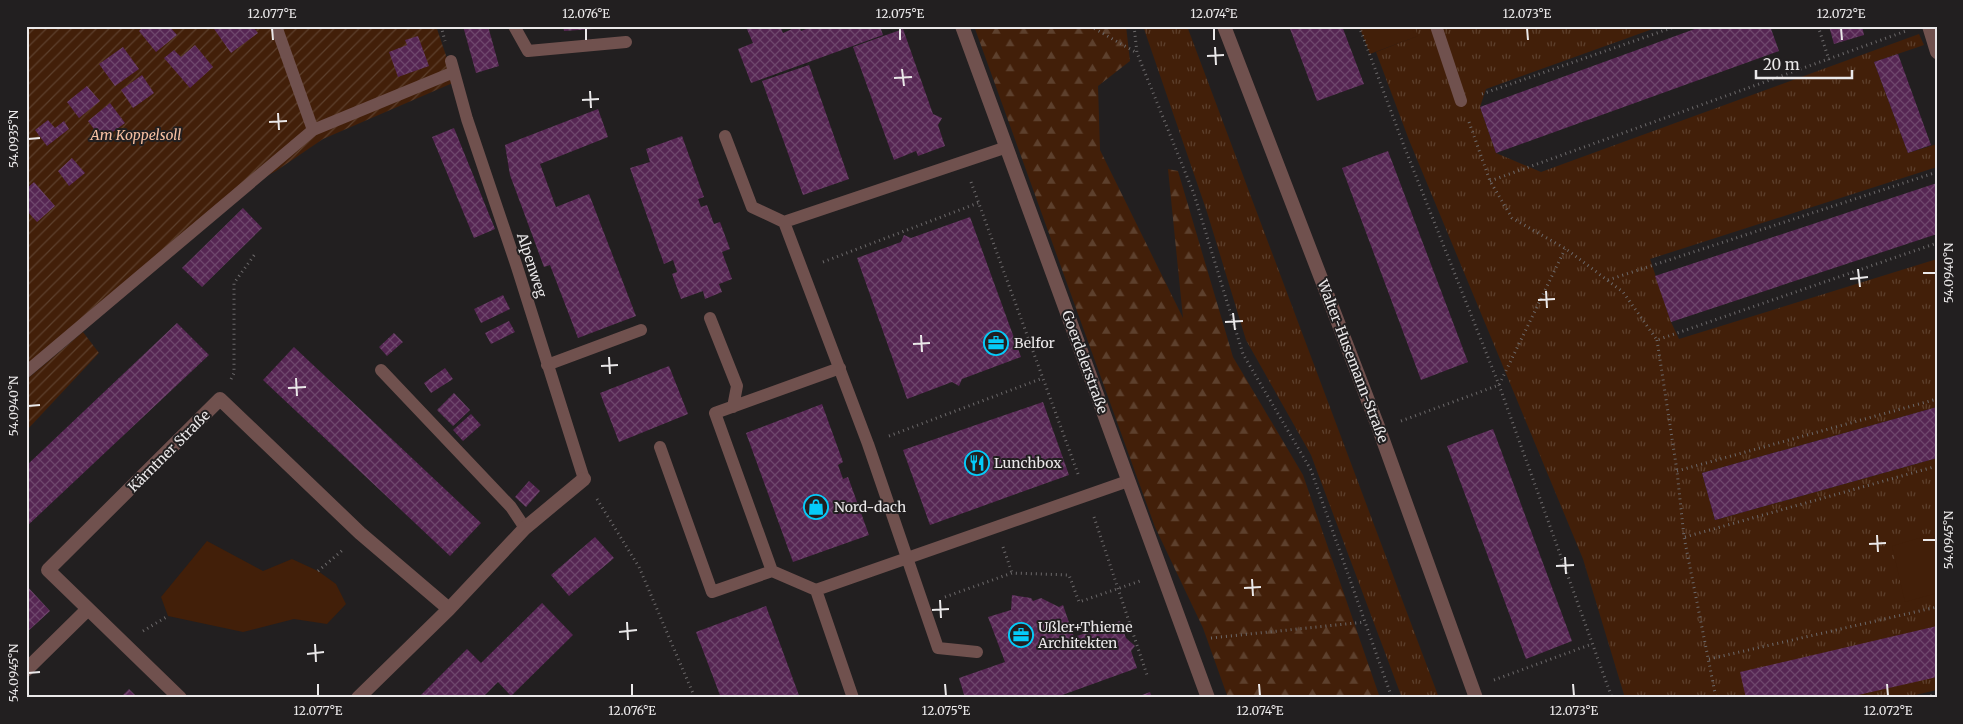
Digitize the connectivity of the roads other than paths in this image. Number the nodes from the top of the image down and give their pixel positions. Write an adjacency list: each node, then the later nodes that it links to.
1 (276, 26): 10 (lane)
2 (514, 26): 7 (lane)
3 (962, 26): 12 (street, Goerdelerstraße)
4 (1224, 26): 32 (street, Walter-Husemann-Straße)
5 (1436, 26): 9 (lane)
6 (1929, 26): 8 (street)
7 (626, 42)
8 (1937, 52)
9 (1461, 101)
10 (313, 130): 16 (lane, Alpenweg); 19 (lane)
11 (725, 136): 13 (lane)
12 (1006, 147): 13 (lane); 23 (street, Goerdelerstraße)
13 (784, 222): 17 (lane)
14 (710, 318): 20 (lane)
15 (641, 330): 16 (lane)
16 (547, 365): 22 (lane, Alpenweg)
17 (840, 368): 20 (lane); 25 (lane)
18 (381, 370): 24 (lane)
19 (26, 372)
20 (733, 407): 26 (lane)
21 (660, 447): 26 (lane)
22 (584, 479): 24 (street)
23 (1128, 481): 25 (lane); 36 (street, Goerdelerstraße)
24 (525, 528): 29 (street)
25 (906, 558): 27 (lane); 30 (lane)
26 (772, 571): 27 (lane)
27 (816, 590): 35 (lane)
28 (88, 609): 29 (street, Kärntner Straße); 31 (street); 33 (street, Kärntner Straße)
29 (449, 609): 34 (street)
30 (977, 652)
31 (26, 670)
32 (1474, 693)
33 (180, 698)
34 (358, 698)
35 (853, 698)
36 (1208, 698)

